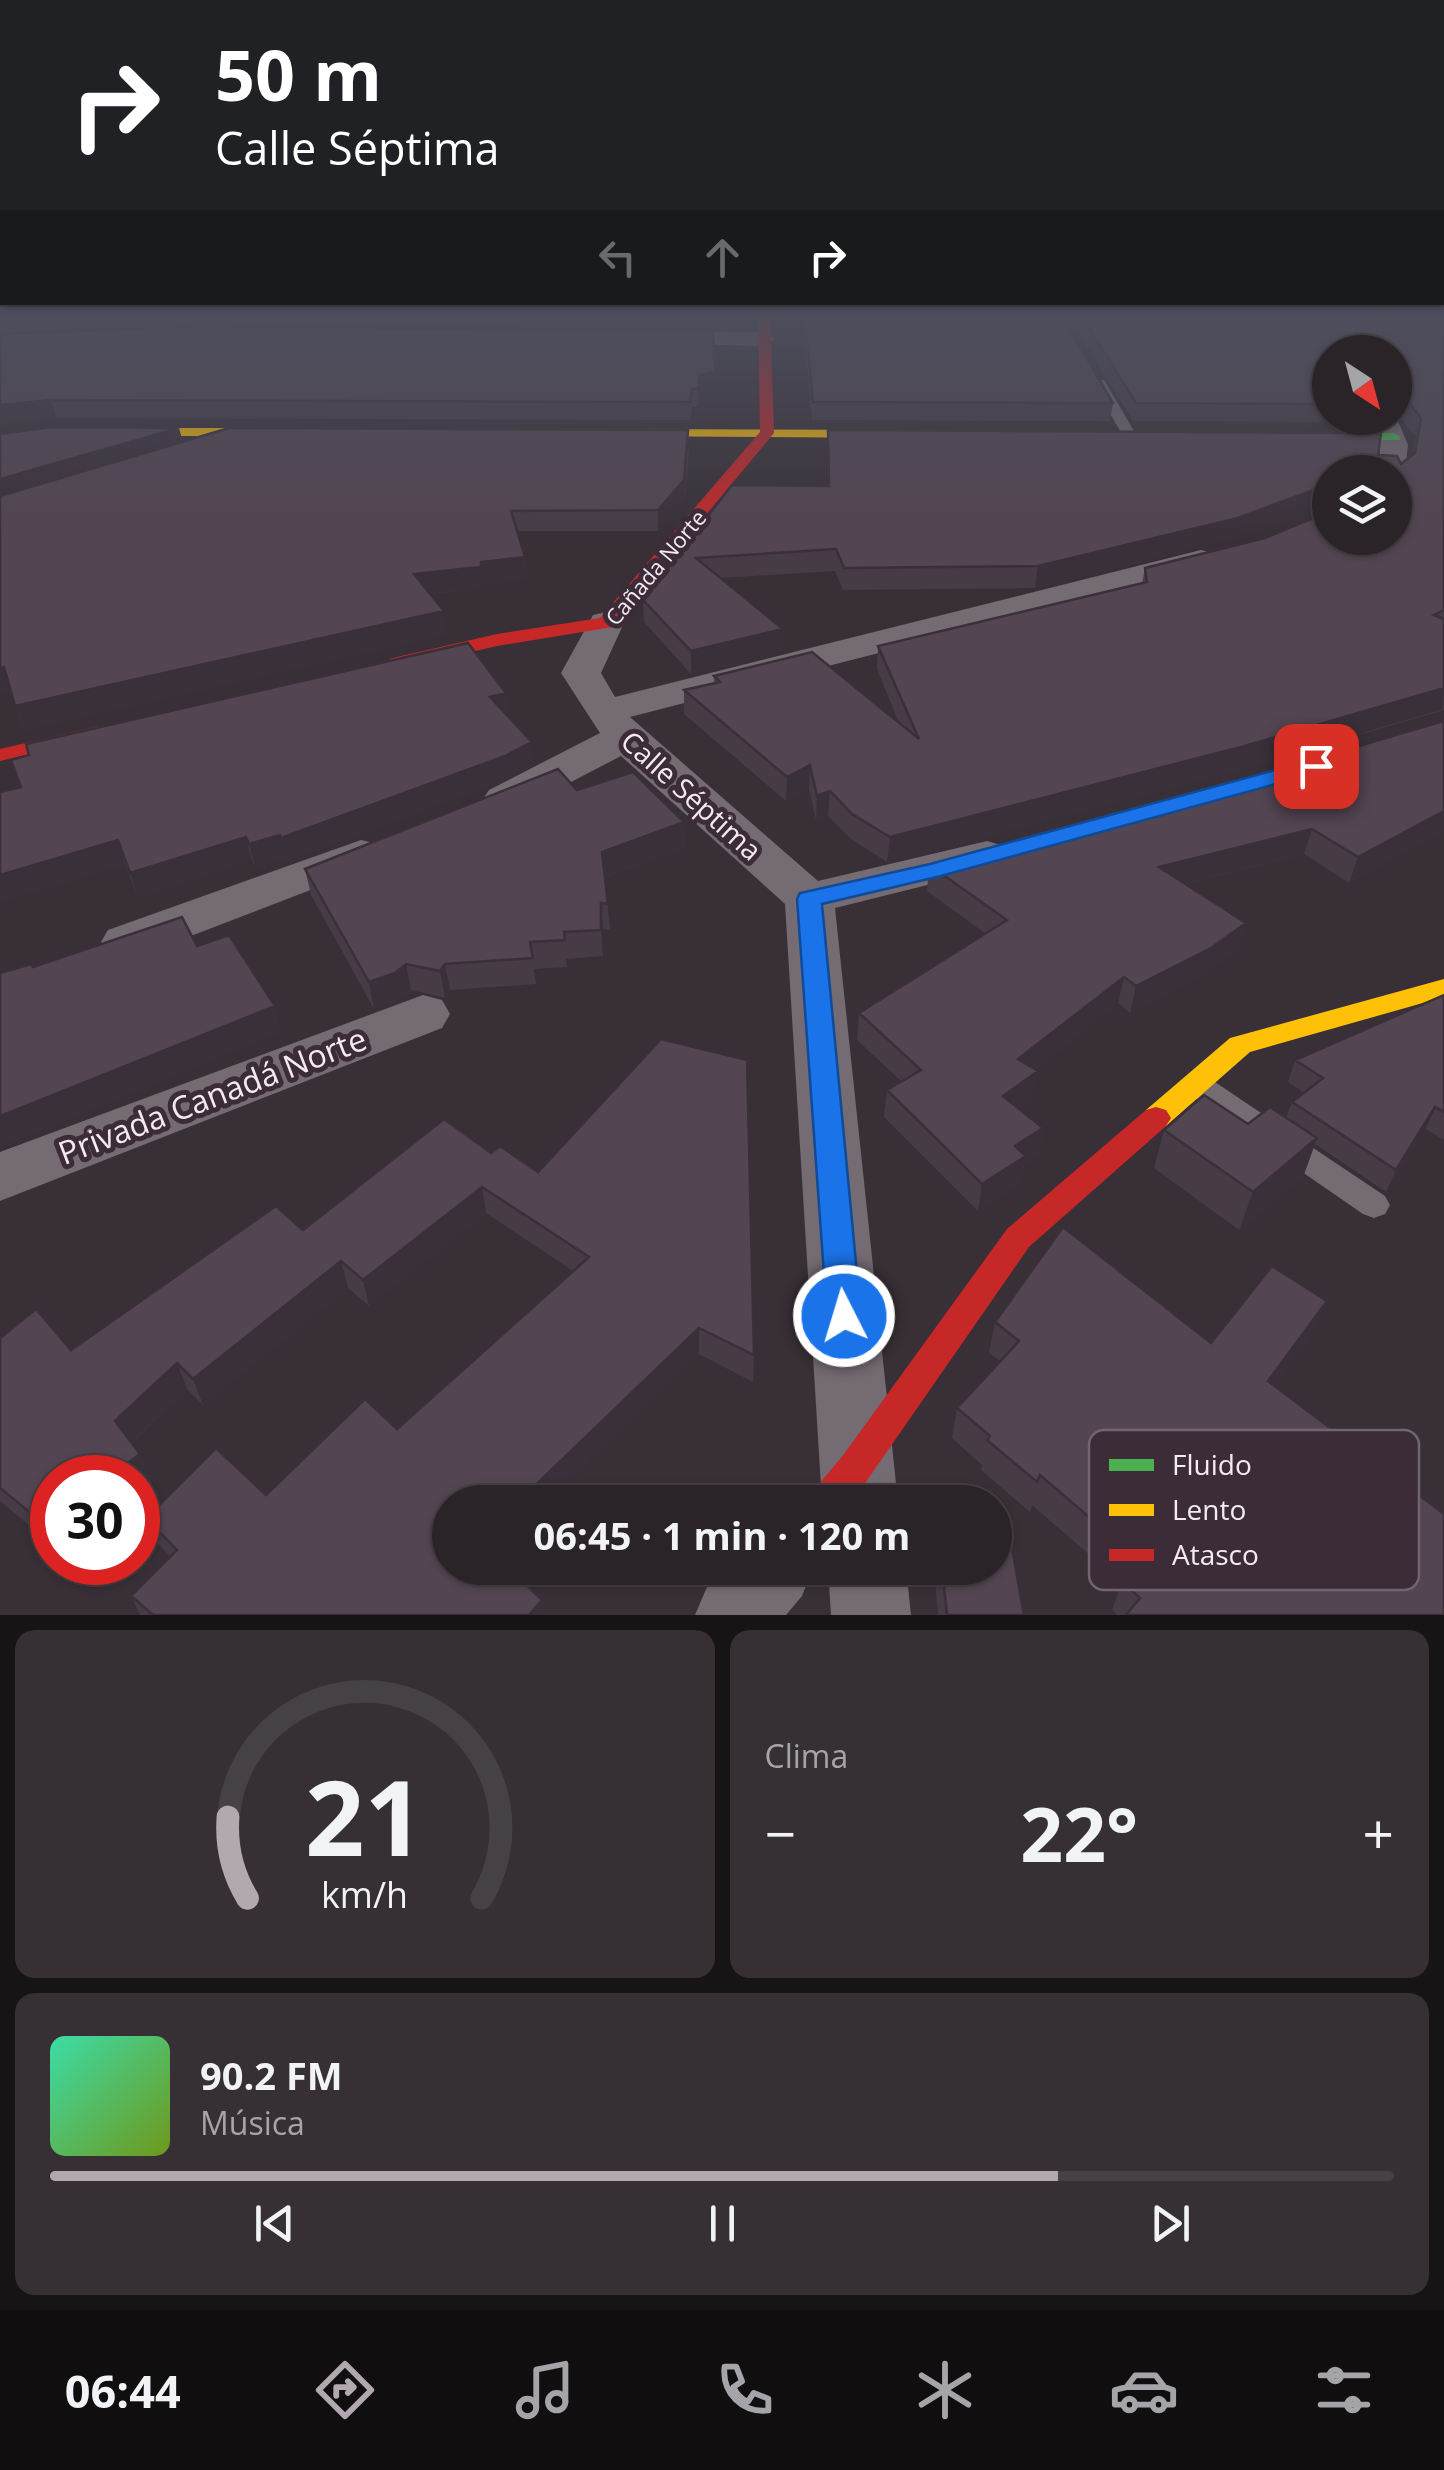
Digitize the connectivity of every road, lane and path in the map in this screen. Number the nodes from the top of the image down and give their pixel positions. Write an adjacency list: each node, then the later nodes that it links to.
1 (766, 388): 7 (street)
2 (1102, 388): 9 (lane)
3 (259, 432): 4 (street); 11 (street); 12 (lane)
4 (318, 432)
5 (592, 433): 7 (street)
6 (1312, 433): 10 (street)
7 (768, 434): 8 (street); 14 (street, Cañada Norte)
8 (920, 434)
9 (1130, 436)
10 (1280, 436)
11 (0, 439)
12 (204, 449)
13 (1227, 554): 16 (street, Calle Séptima)
14 (606, 622): 15 (street); 16 (street, Cañada Norte)
15 (382, 667)
16 (614, 725): 19 (street); 22 (street, Calle Séptima)
17 (115, 729): 18 (street)
18 (0, 755)
19 (471, 812)
20 (398, 840): 23 (street)
21 (1026, 845): 22 (street)
22 (809, 899): 29 (street)
23 (90, 953)
24 (1444, 988): 26 (street)
25 (424, 1014): 27 (street, Privada Canadá Norte)
26 (1194, 1083): 28 (lane); 30 (street)
27 (0, 1177)
28 (1374, 1205)
29 (849, 1485)
30 (853, 1485)
31 (760, 1585): 33 (street)
32 (868, 1585): 34 (street)
33 (735, 1615)
34 (871, 1615)

